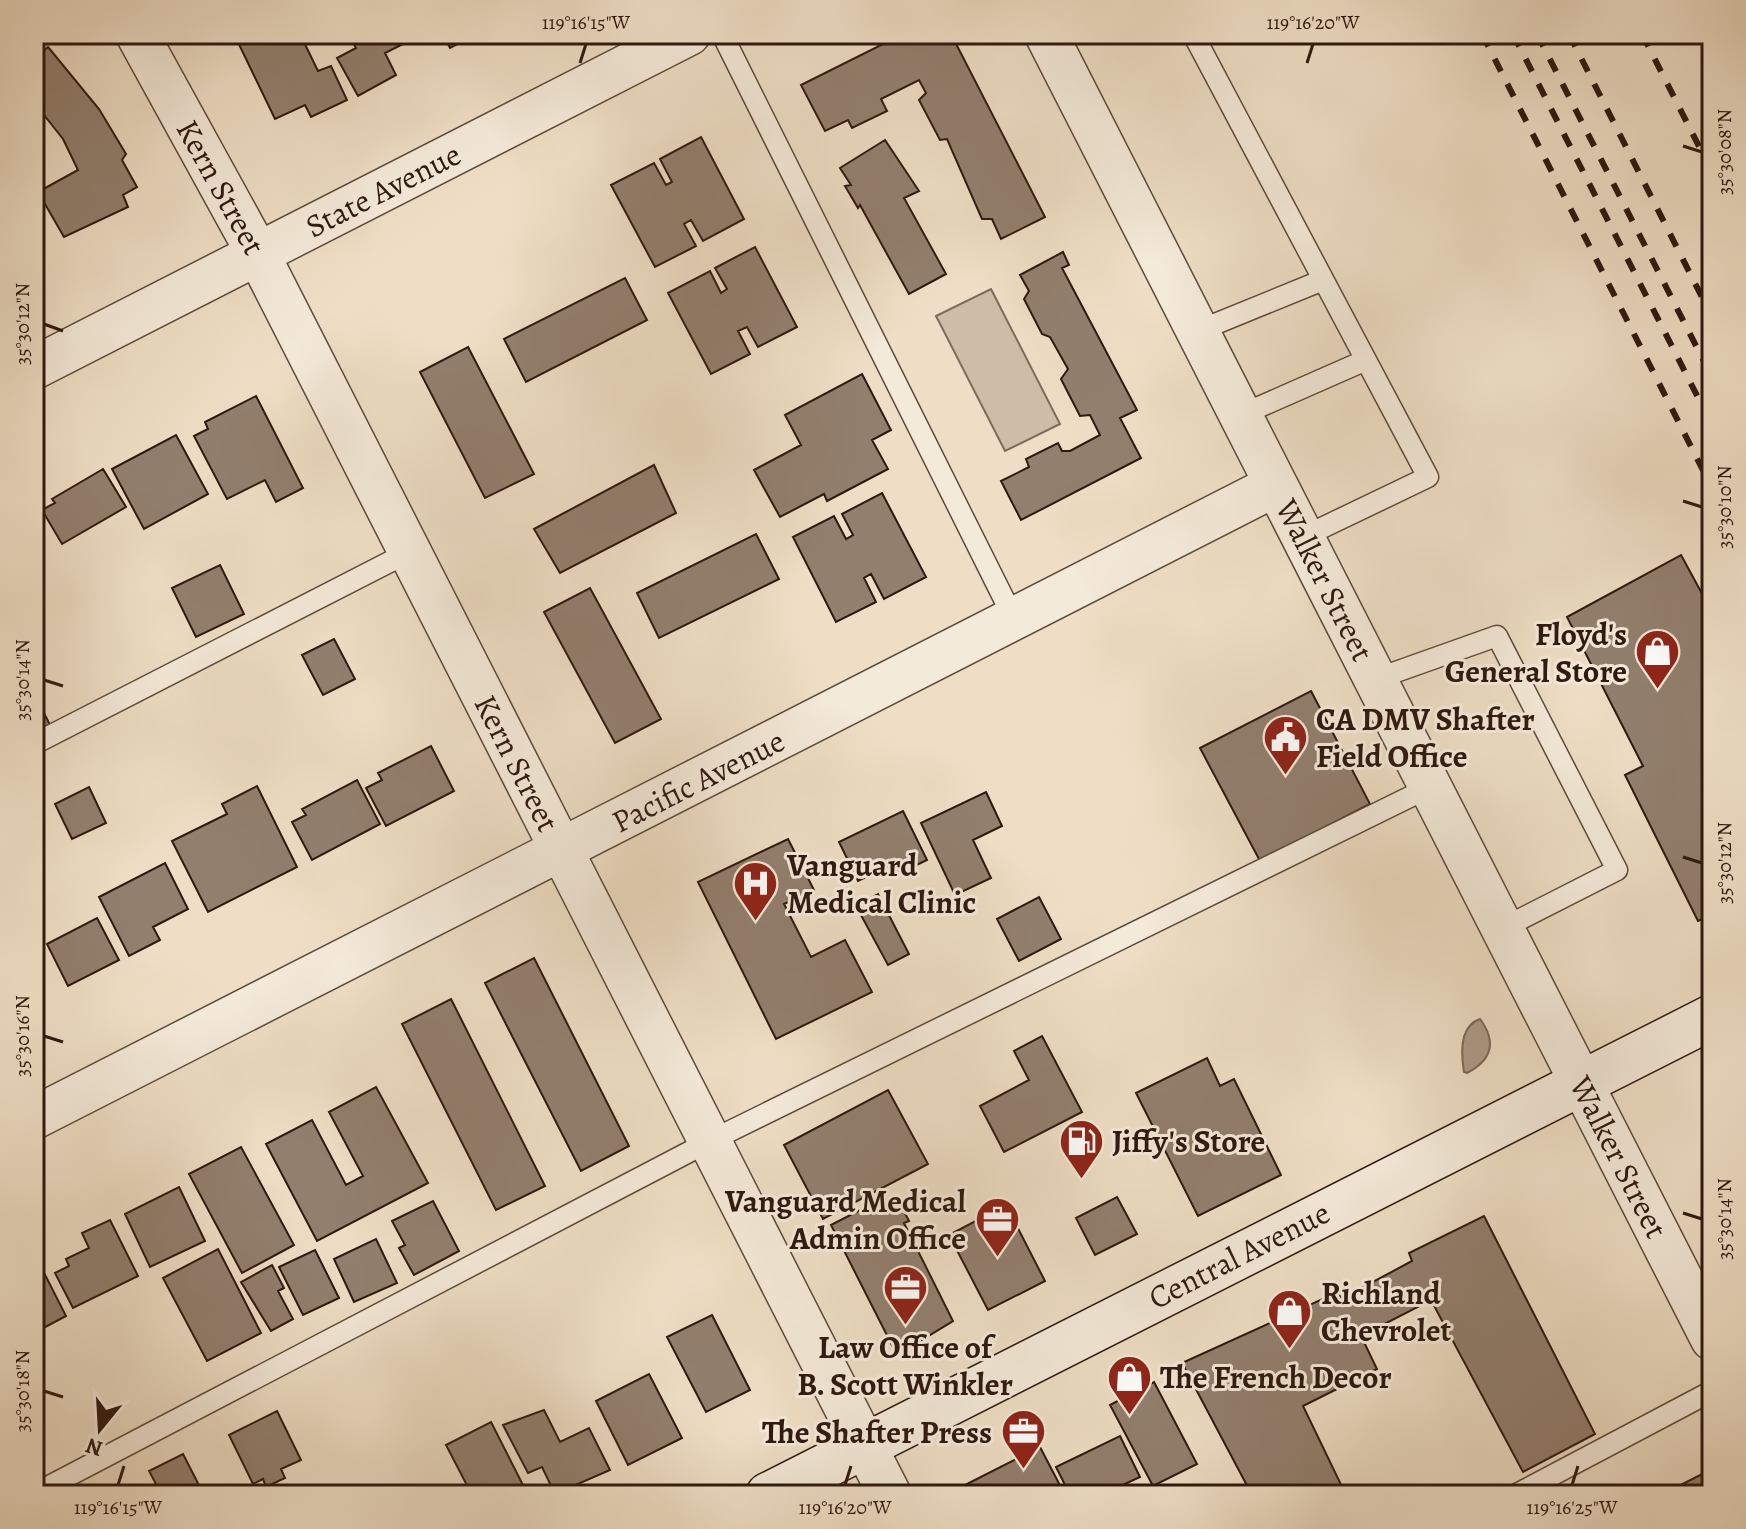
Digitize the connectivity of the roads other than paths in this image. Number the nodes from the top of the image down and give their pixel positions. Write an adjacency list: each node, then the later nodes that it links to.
1 (137, 34): 6 (street, Kern Street)
2 (689, 34): 6 (street, State Avenue)
3 (722, 34): 15 (lane)
4 (1046, 34): 8 (street, Walker Street)
5 (1193, 34): 7 (lane)
6 (258, 254): 10 (street, State Avenue); 14 (street, Kern Street)
7 (1323, 280): 8 (lane); 9 (lane)
8 (1198, 331): 11 (street, Walker Street)
9 (1366, 360): 11 (lane); 13 (lane)
10 (34, 368)
11 (1241, 415): 12 (street, Walker Street)
12 (1276, 485): 13 (street, Walker Street); 15 (street, Pacific Avenue)
13 (1303, 537): 16 (street, Walker Street)
14 (409, 552): 17 (lane); 19 (street, Kern Street)
15 (1015, 621): 19 (street, Pacific Avenue)
16 (1376, 679): 18 (street, Walker Street); 20 (lane)
17 (34, 744)
18 (1430, 787): 20 (street, Walker Street); 24 (lane)
19 (561, 850): 23 (street, Pacific Avenue); 24 (street, Kern Street)
20 (1503, 928): 22 (street, Walker Street)
21 (1712, 1017): 22 (street, Central Avenue)
22 (1580, 1081): 25 (street, Walker Street); 27 (street, Central Avenue)
23 (34, 1118)
24 (710, 1141): 27 (street, Kern Street); 28 (lane)
25 (1712, 1339)
26 (1712, 1391): 31 (lane)
27 (865, 1445): 29 (street, Central Avenue); 30 (street, Kern Street)
28 (34, 1494)
29 (768, 1495)
30 (890, 1495)
31 (1515, 1495)

